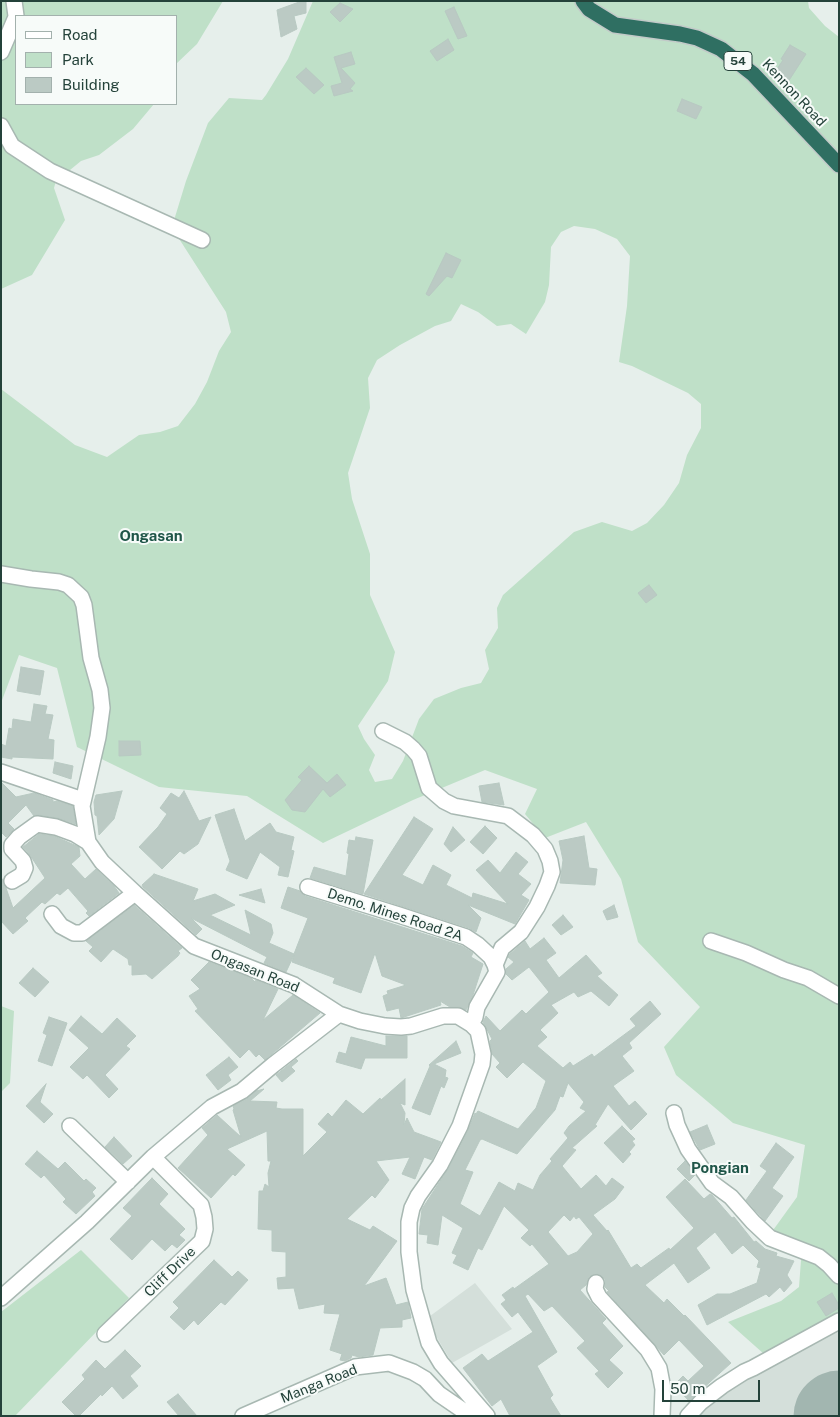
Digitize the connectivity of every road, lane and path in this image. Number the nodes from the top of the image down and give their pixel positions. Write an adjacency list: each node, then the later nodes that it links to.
1 (14, 1): 3 (street)
2 (582, 1): 7 (highway, Kennon Road / 54)
3 (16, 15)
4 (15, 19): 5 (street)
5 (1, 52)
6 (1, 126): 8 (street)
7 (839, 165)
8 (202, 240)
9 (1, 574): 12 (street, Ongasan Road)
10 (383, 730): 19 (street)
11 (1, 772): 12 (street)
12 (83, 800): 13 (street, Ongasan Road)
13 (88, 842): 14 (street); 16 (street, Ongasan Road)
14 (12, 881)
15 (308, 887): 19 (street, Demo. Mines Road 2A)
16 (134, 893): 17 (street); 21 (street, Ongasan Road)
17 (52, 914)
18 (711, 941): 20 (street)
19 (495, 965): 22 (street)
20 (839, 996)
21 (339, 1014): 22 (street, Ongasan Road); 25 (street)
22 (470, 1024): 34 (street)
23 (674, 1114): 27 (street)
24 (70, 1126): 26 (street)
25 (153, 1157): 26 (street); 31 (street, Cliff Drive)
26 (128, 1182): 29 (street)
27 (839, 1276)
28 (596, 1283): 35 (street)
29 (1, 1298)
30 (839, 1321): 36 (street)
31 (105, 1334)
32 (243, 1416): 33 (street, Manga Road)
33 (471, 1416)
34 (487, 1416)
35 (662, 1416)
36 (688, 1416)

